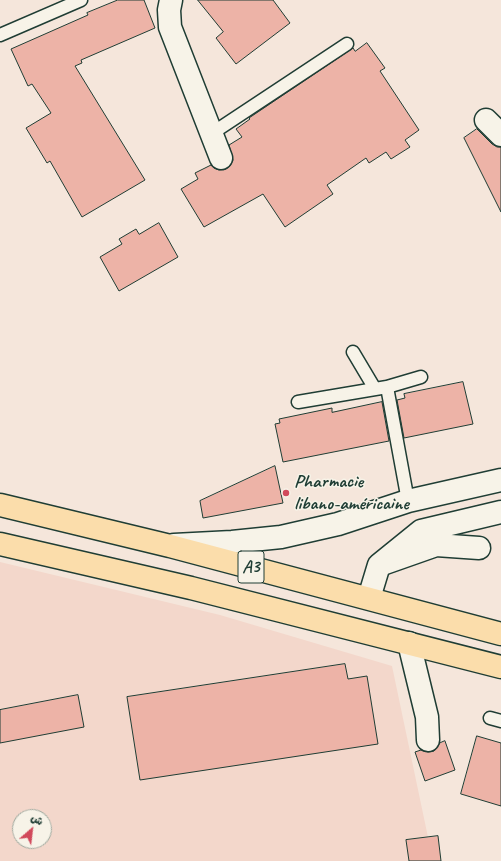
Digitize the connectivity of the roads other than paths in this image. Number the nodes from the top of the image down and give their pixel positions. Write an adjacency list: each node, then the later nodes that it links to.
1 (81, 0): 3 (lane)
2 (171, 0): 6 (street)
3 (0, 35)
4 (347, 44): 6 (lane)
5 (486, 120): 7 (street)
6 (211, 134): 8 (street)
7 (501, 135)
8 (221, 158)
9 (353, 352): 11 (lane)
10 (421, 377): 11 (lane)
11 (381, 388): 12 (lane); 14 (lane)
12 (298, 402)
13 (501, 480): 14 (street)
14 (408, 500): 18 (street)
15 (0, 505): 18 (highway, A3)
16 (501, 512): 20 (street)
17 (0, 544): 23 (highway, A3)
18 (170, 546): 21 (highway, A3)
19 (479, 548): 20 (street)
20 (379, 565): 21 (street)
21 (369, 598): 22 (highway, A3)
22 (501, 634)
23 (409, 643): 24 (highway, A3); 25 (street)
24 (501, 667)
25 (428, 740)

